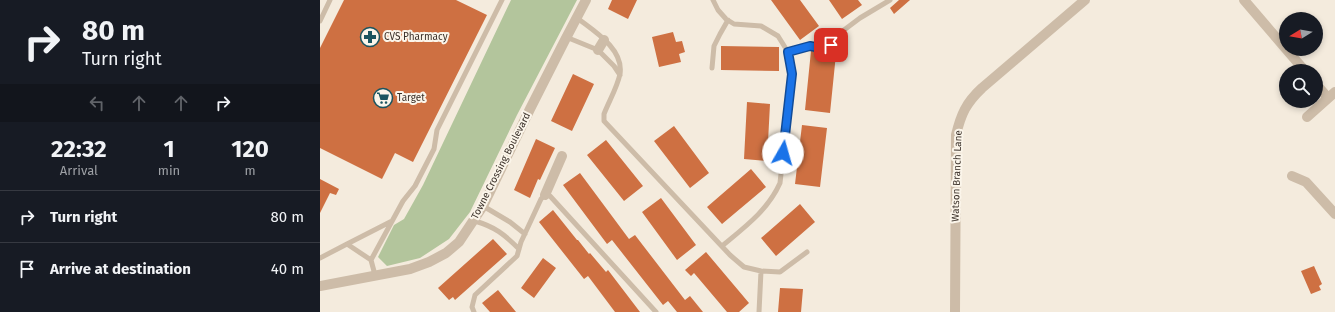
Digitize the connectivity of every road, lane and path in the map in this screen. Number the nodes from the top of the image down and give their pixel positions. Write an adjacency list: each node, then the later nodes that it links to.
1 (330, 0): 12 (lane)
2 (502, 0): 30 (lane)
3 (586, 0): 10 (street, Towne Crossing Boulevard)
4 (713, 0): 11 (lane)
5 (880, 0): 9 (lane)
6 (890, 0): 9 (lane)
7 (1085, 0): 45 (street, Watson Branch Lane)
8 (1244, 0): 15 (street)
9 (884, 5): 17 (lane)
10 (577, 18): 13 (street, Towne Crossing Boulevard); 14 (lane)
11 (728, 20): 17 (lane); 20 (lane)
12 (320, 21)
13 (566, 37): 16 (lane); 28 (street, Towne Crossing Boulevard)
14 (604, 40): 16 (street); 21 (lane)
15 (1279, 41)
16 (598, 50): 21 (lane)
17 (788, 52): 34 (lane)
18 (1292, 56): 19 (street)
19 (1299, 64)
20 (712, 68)
21 (620, 75): 34 (lane)
22 (1323, 89): 23 (street)
23 (1332, 95): 24 (street)
24 (1307, 117)
25 (562, 156): 27 (street)
26 (1292, 176): 29 (street)
27 (545, 195): 32 (lane); 43 (lane)
28 (484, 206): 31 (street, Towne Crossing Boulevard); 32 (lane)
29 (1335, 214)
30 (392, 221): 33 (lane); 38 (lane)
31 (474, 221): 35 (lane); 40 (street, Towne Crossing Boulevard)
32 (525, 234): 35 (lane)
33 (347, 244): 37 (lane); 38 (lane)
34 (722, 246): 39 (lane)
35 (519, 249): 42 (lane)
36 (806, 252): 39 (lane)
37 (320, 258)
38 (371, 260): 40 (lane)
39 (761, 271): 44 (lane)
40 (375, 275): 41 (street, Towne Crossing Boulevard)
41 (320, 286)
42 (474, 312)
43 (656, 312)
44 (759, 312)
45 (955, 312)

